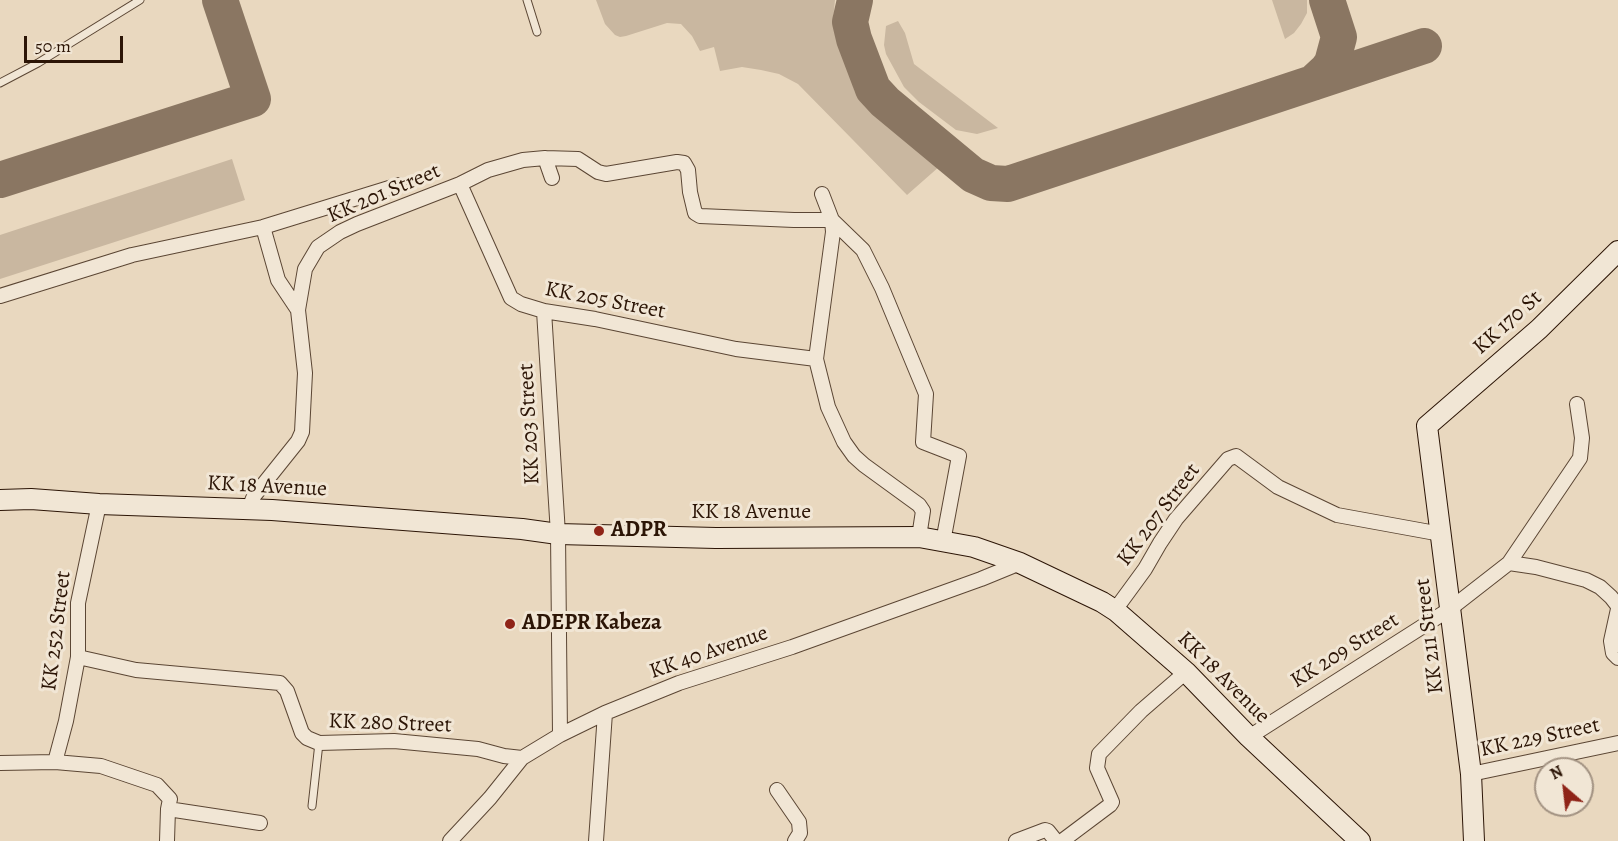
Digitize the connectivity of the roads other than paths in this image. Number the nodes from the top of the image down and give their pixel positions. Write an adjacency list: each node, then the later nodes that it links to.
1 (140, 0): 4 (lane)
2 (527, 0): 3 (lane)
3 (537, 32)
4 (0, 83)
5 (545, 158): 6 (street); 8 (street, KK 201 Street); 10 (street, KK 201 Street)
6 (552, 178)
7 (399, 184): 11 (street)
8 (460, 184): 14 (street, KK 201 Street); 15 (street, KK 205 Street)
9 (822, 194): 10 (street)
10 (832, 220): 16 (street); 25 (street)
11 (263, 227): 13 (street); 14 (street)
12 (1618, 251): 18 (main road, KK 170 St)
13 (0, 296)
14 (298, 310): 21 (street, KK 201 Street)
15 (544, 311): 16 (street, KK 205 Street); 22 (street, KK 203 Street)
16 (816, 359): 24 (street)
17 (1577, 404): 27 (street, KK 209 Street)
18 (1427, 426): 23 (main road, KK 211 Street)
19 (0, 500): 20 (main road, KK 18 Avenue)
20 (99, 504): 21 (main road, KK 18 Avenue); 31 (street, KK 252 Street)
21 (249, 508): 22 (main road, KK 18 Avenue)
22 (558, 534): 24 (main road, KK 18 Avenue); 35 (street, KK 203 Street)
23 (1442, 534): 29 (main road, KK 211 Street); 30 (street, KK 207 Street)
24 (919, 537): 25 (main road, KK 18 Avenue)
25 (943, 542): 26 (main road, KK 18 Avenue)
26 (1020, 563): 30 (main road, KK 18 Avenue); 34 (street, KK 40 Avenue)
27 (1509, 563): 28 (street); 29 (street, KK 209 Street)
28 (1618, 607): 32 (street)
29 (1450, 609): 36 (street, KK 209 Street); 42 (main road, KK 211 Street)
30 (1115, 610): 33 (main road, KK 18 Avenue)
31 (78, 657): 37 (street, KK 280 Street); 40 (street, KK 252 Street)
32 (1618, 658)
33 (1186, 672): 36 (main road, KK 18 Avenue); 54 (street)
34 (605, 713): 35 (street, KK 40 Avenue); 50 (street)
35 (560, 735): 39 (street, KK 40 Avenue)
36 (1249, 737): 47 (main road, KK 18 Avenue)
37 (319, 743): 39 (street, KK 280 Street); 44 (lane)
38 (1618, 743): 42 (street, KK 229 Street)
39 (522, 758): 49 (street, KK 40 Avenue)
40 (55, 762): 41 (street); 45 (street)
41 (0, 763)
42 (1471, 774): 55 (main road, KK 211 Street)
43 (777, 790): 51 (street)
44 (312, 806)
45 (168, 810): 46 (street); 48 (street)
46 (260, 823)
47 (1353, 839)
48 (167, 841)
49 (450, 841)
50 (596, 841)
51 (795, 841)
52 (1016, 841): 53 (street)
53 (1056, 841)
54 (1062, 841)
55 (1474, 841)

